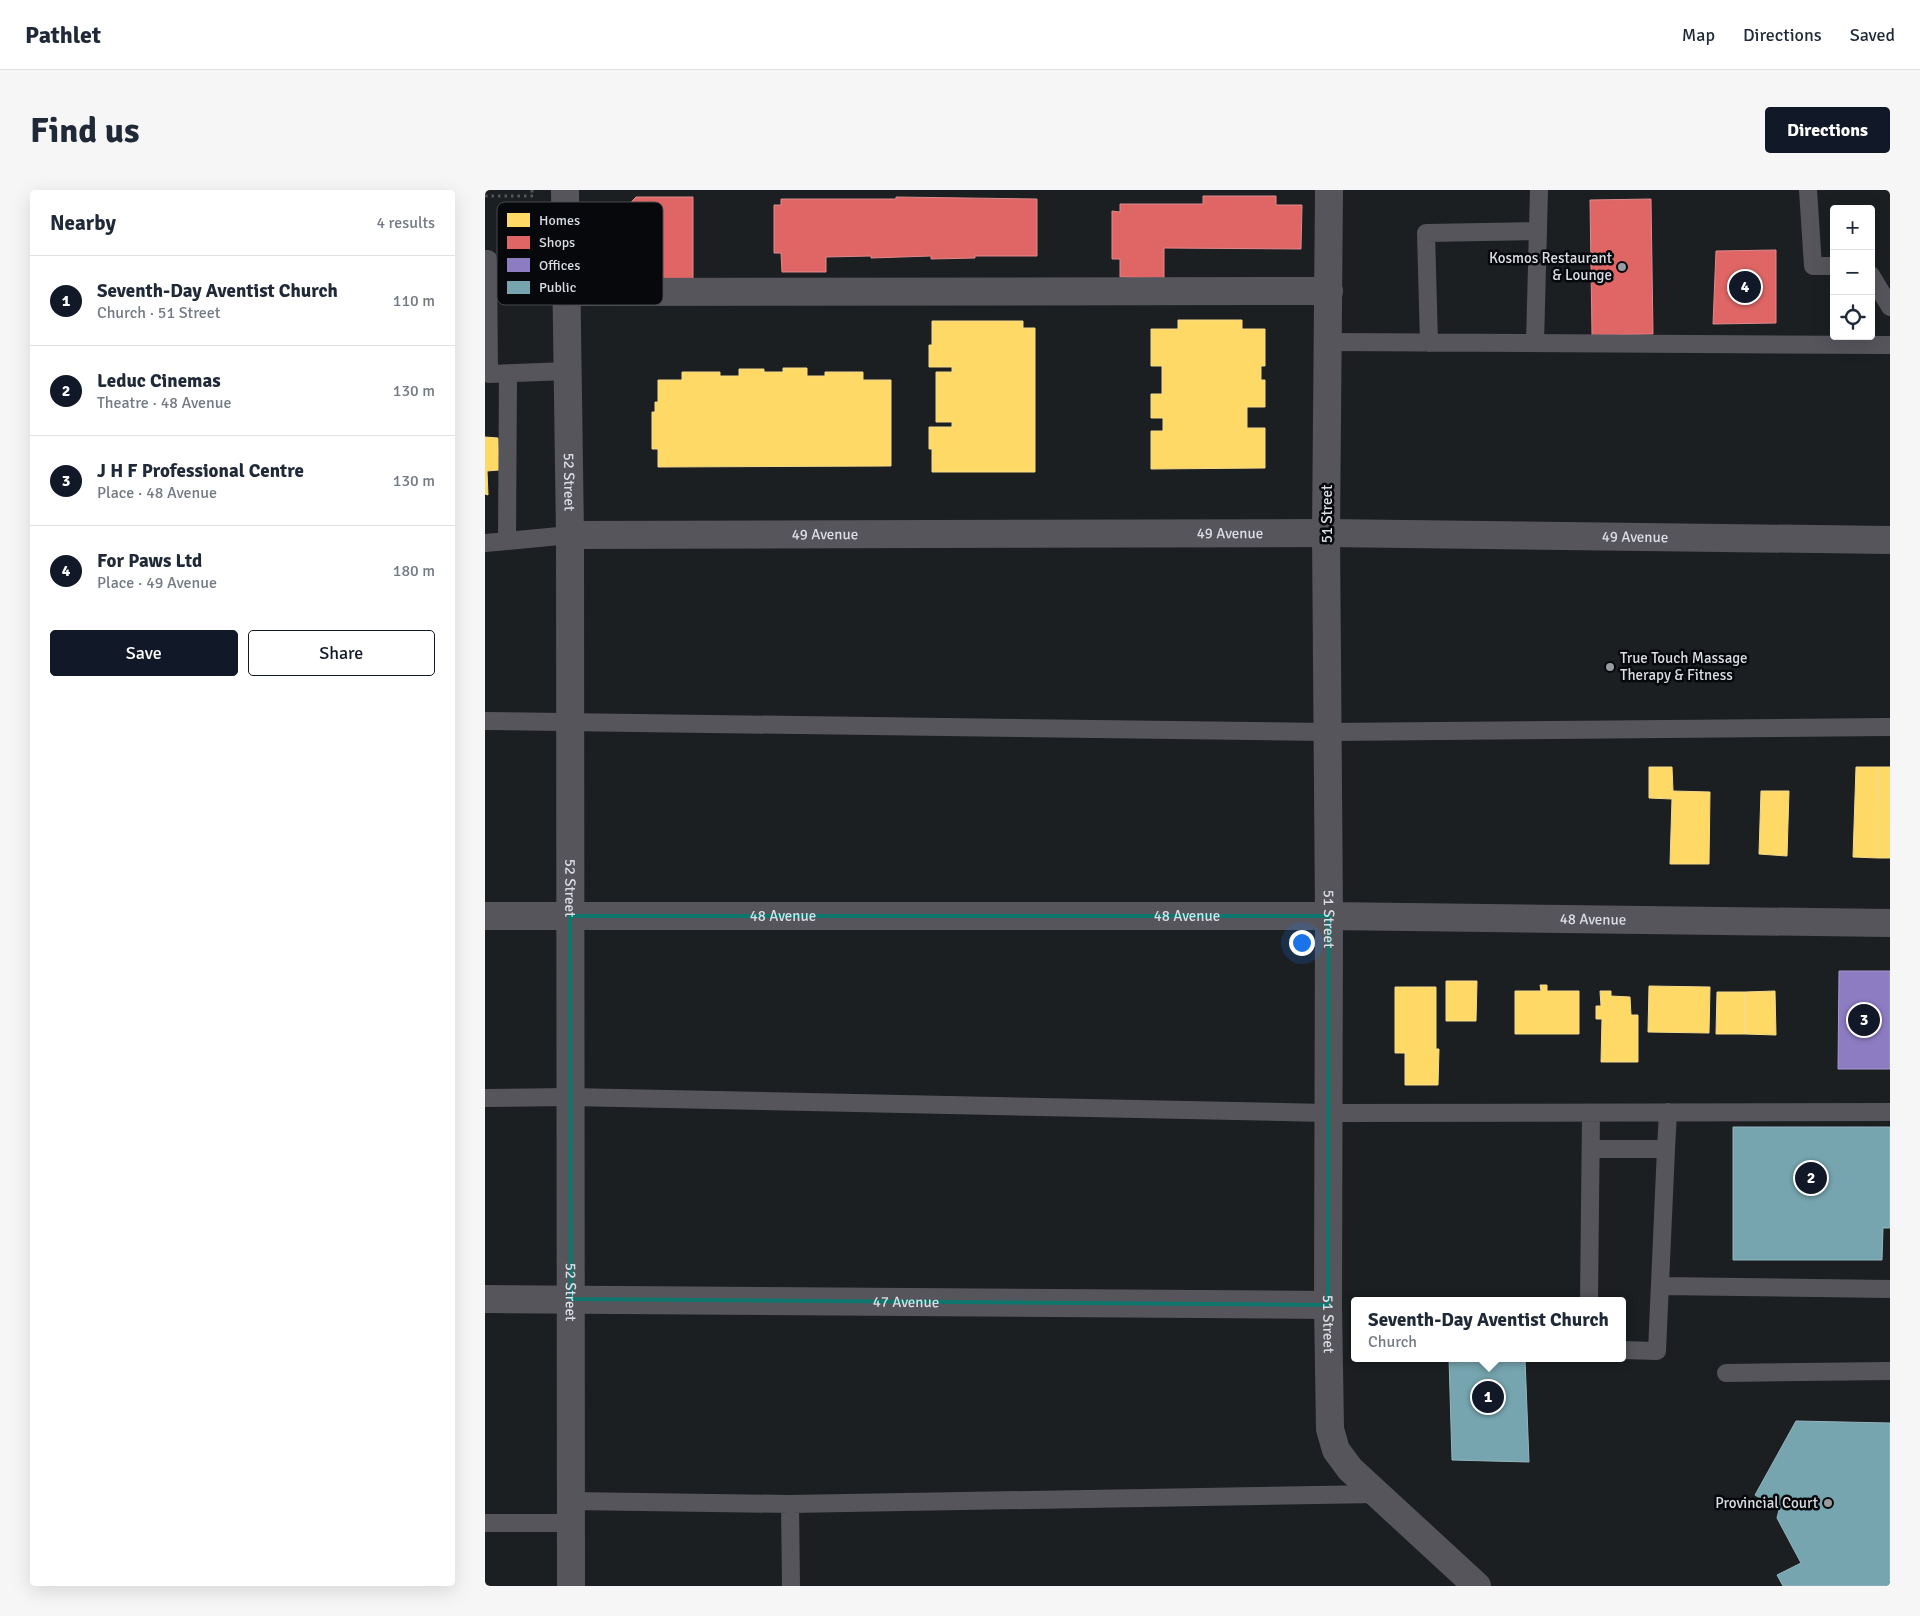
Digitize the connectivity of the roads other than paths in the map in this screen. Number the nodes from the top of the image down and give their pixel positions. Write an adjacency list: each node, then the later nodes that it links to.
1 (1329, 190): 8 (street, 51 Street)
2 (1539, 190): 4 (lane)
3 (1808, 190): 6 (lane)
4 (1538, 231): 13 (lane); 14 (lane)
5 (485, 259): 17 (lane)
6 (1830, 266)
7 (1875, 282): 11 (lane)
8 (1329, 291): 9 (street); 12 (street, 51 Street)
9 (663, 292)
10 (567, 305): 16 (street, 52 Street)
11 (1890, 307)
12 (1329, 342): 13 (lane); 19 (street, 51 Street)
13 (1429, 343): 14 (lane)
14 (1535, 343): 15 (lane)
15 (1890, 345)
16 (568, 370): 18 (lane); 20 (street, 52 Street)
17 (487, 374): 18 (lane)
18 (508, 374): 22 (lane)
19 (1327, 533): 20 (street, 49 Avenue); 21 (street, 49 Avenue); 27 (street, 51 Street)
20 (570, 535): 22 (lane); 25 (street, 52 Street)
21 (1890, 540)
22 (507, 541): 23 (lane)
23 (485, 543)
24 (485, 721): 25 (lane)
25 (570, 721): 27 (lane); 29 (street, 52 Street)
26 (1890, 727): 27 (lane)
27 (1327, 732): 30 (street, 51 Street)
28 (485, 916): 29 (street, 48 Avenue)
29 (570, 916): 30 (street, 48 Avenue); 32 (street, 52 Street)
30 (1329, 916): 31 (street, 48 Avenue); 36 (street, 51 Street)
31 (1890, 923)
32 (570, 1097): 33 (lane); 36 (lane); 44 (street, 52 Street)
33 (485, 1098)
34 (1668, 1112): 35 (lane); 37 (lane); 39 (lane)
35 (1890, 1112)
36 (1327, 1113): 37 (lane); 45 (street, 51 Street)
37 (1591, 1113): 38 (lane)
38 (1591, 1149): 39 (lane); 42 (lane)
39 (1667, 1149): 40 (lane)
40 (1661, 1286): 41 (lane); 46 (lane)
41 (1890, 1289)
42 (1589, 1297)
43 (485, 1298): 44 (street, 47 Avenue)
44 (571, 1299): 45 (street, 47 Avenue); 51 (street, 52 Street)
45 (1328, 1305): 49 (street, 51 Street)
46 (1626, 1350)
47 (1890, 1371): 48 (lane)
48 (1725, 1373)
49 (1377, 1494): 50 (lane); 55 (street, 51 Street)
50 (790, 1504): 51 (lane); 54 (lane)
51 (571, 1512): 52 (lane); 53 (street, 52 Street)
52 (485, 1523)
53 (571, 1586)
54 (791, 1586)
55 (1477, 1586)

